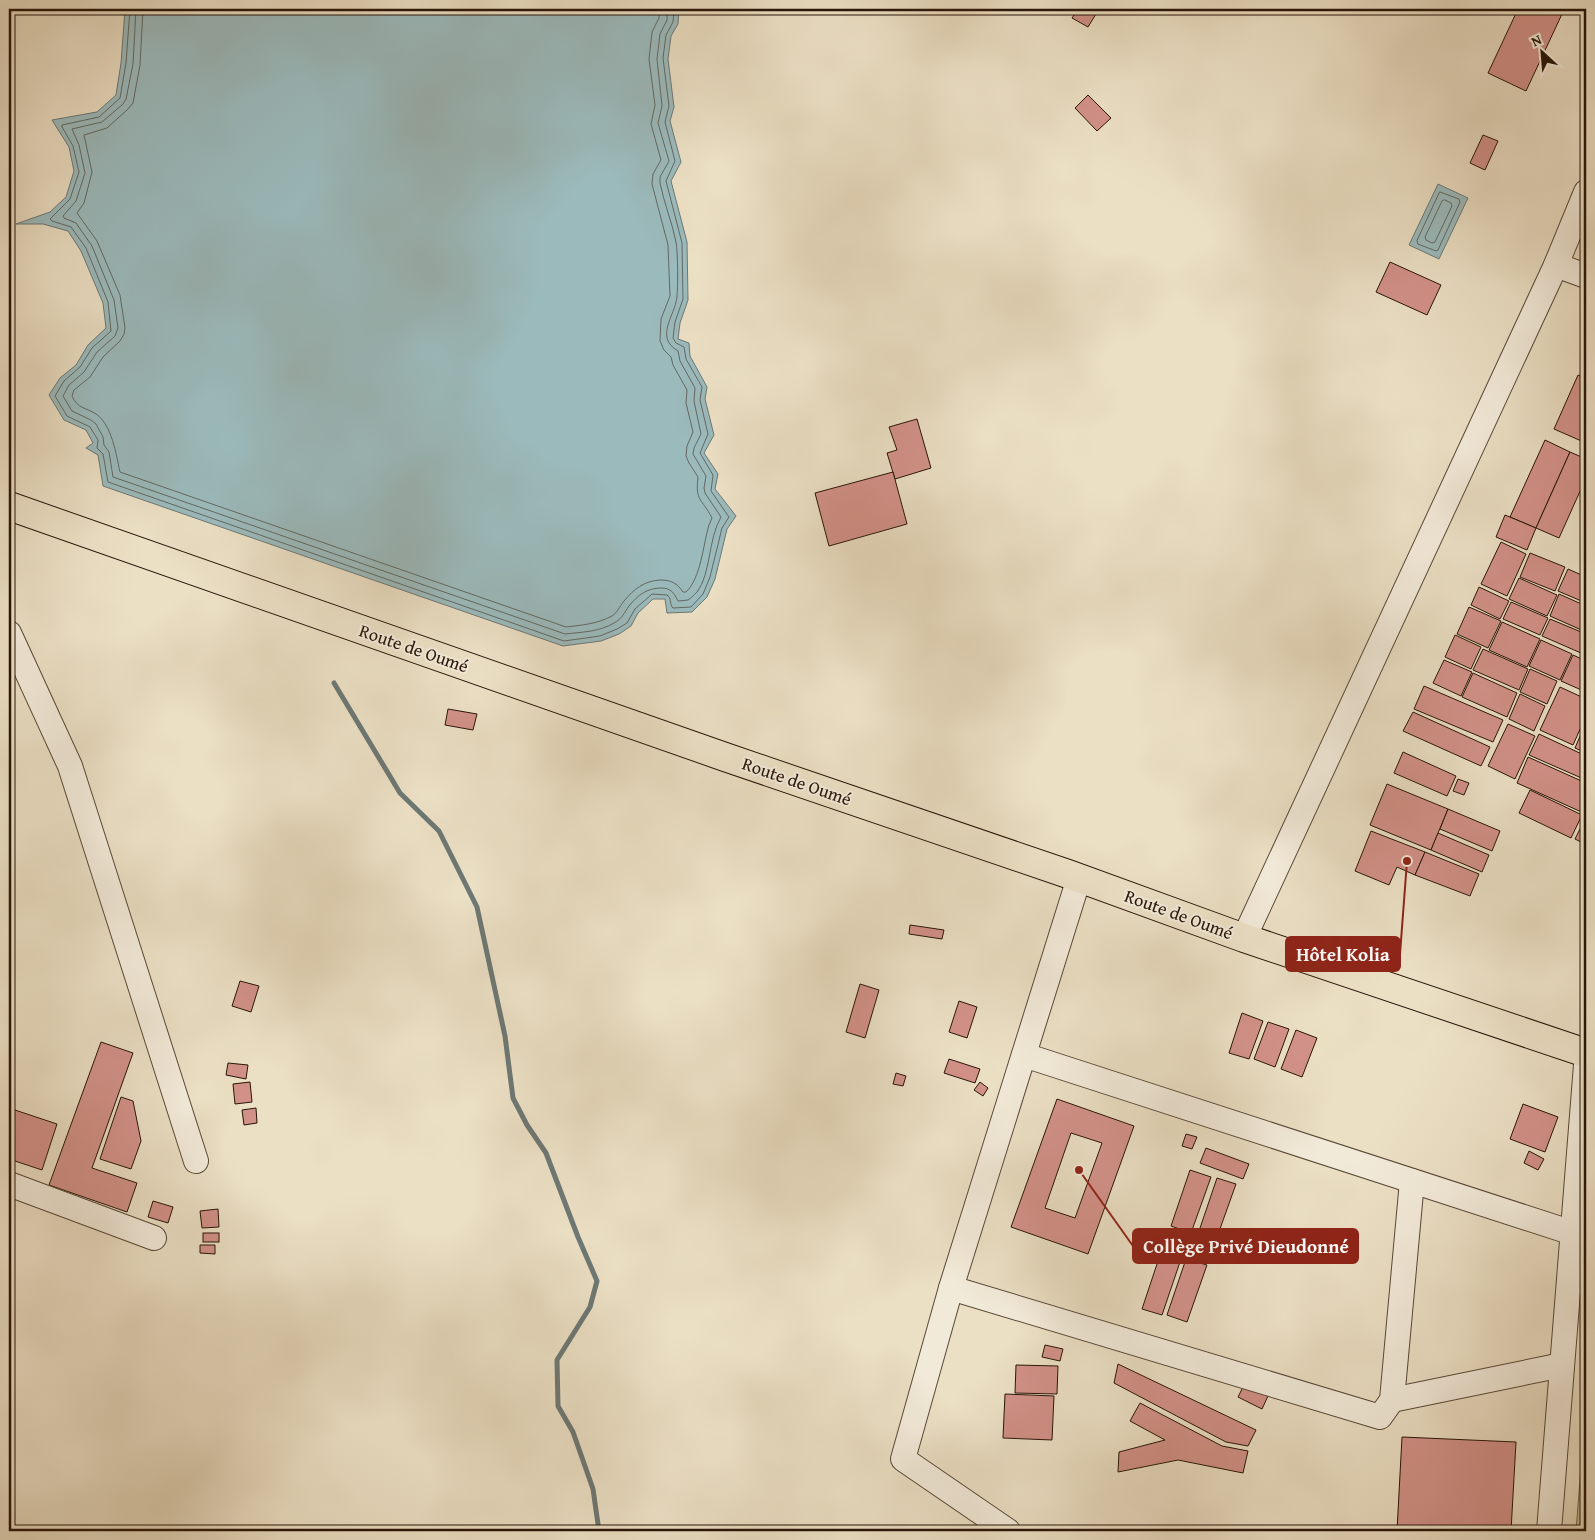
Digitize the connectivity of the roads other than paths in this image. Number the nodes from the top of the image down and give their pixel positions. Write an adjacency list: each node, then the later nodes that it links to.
1 (1586, 192): 2 (street)
2 (1556, 266): 3 (street); 7 (street)
3 (1586, 276)
4 (9, 506): 6 (main road, Route de Oumé)
5 (9, 633): 11 (street)
6 (1079, 878): 7 (main road, Route de Oumé); 9 (street)
7 (1244, 938): 8 (main road, Route de Oumé)
8 (1586, 1053)
9 (1024, 1055): 12 (street); 16 (street)
10 (1586, 1065): 14 (street)
11 (196, 1161)
12 (1412, 1181): 14 (street); 18 (street)
13 (9, 1184): 15 (street)
14 (1572, 1233): 17 (street)
15 (154, 1238)
16 (951, 1288): 18 (street); 19 (street)
17 (1562, 1364): 18 (street); 20 (street)
18 (1392, 1400)
19 (1008, 1531)
20 (1549, 1531)

